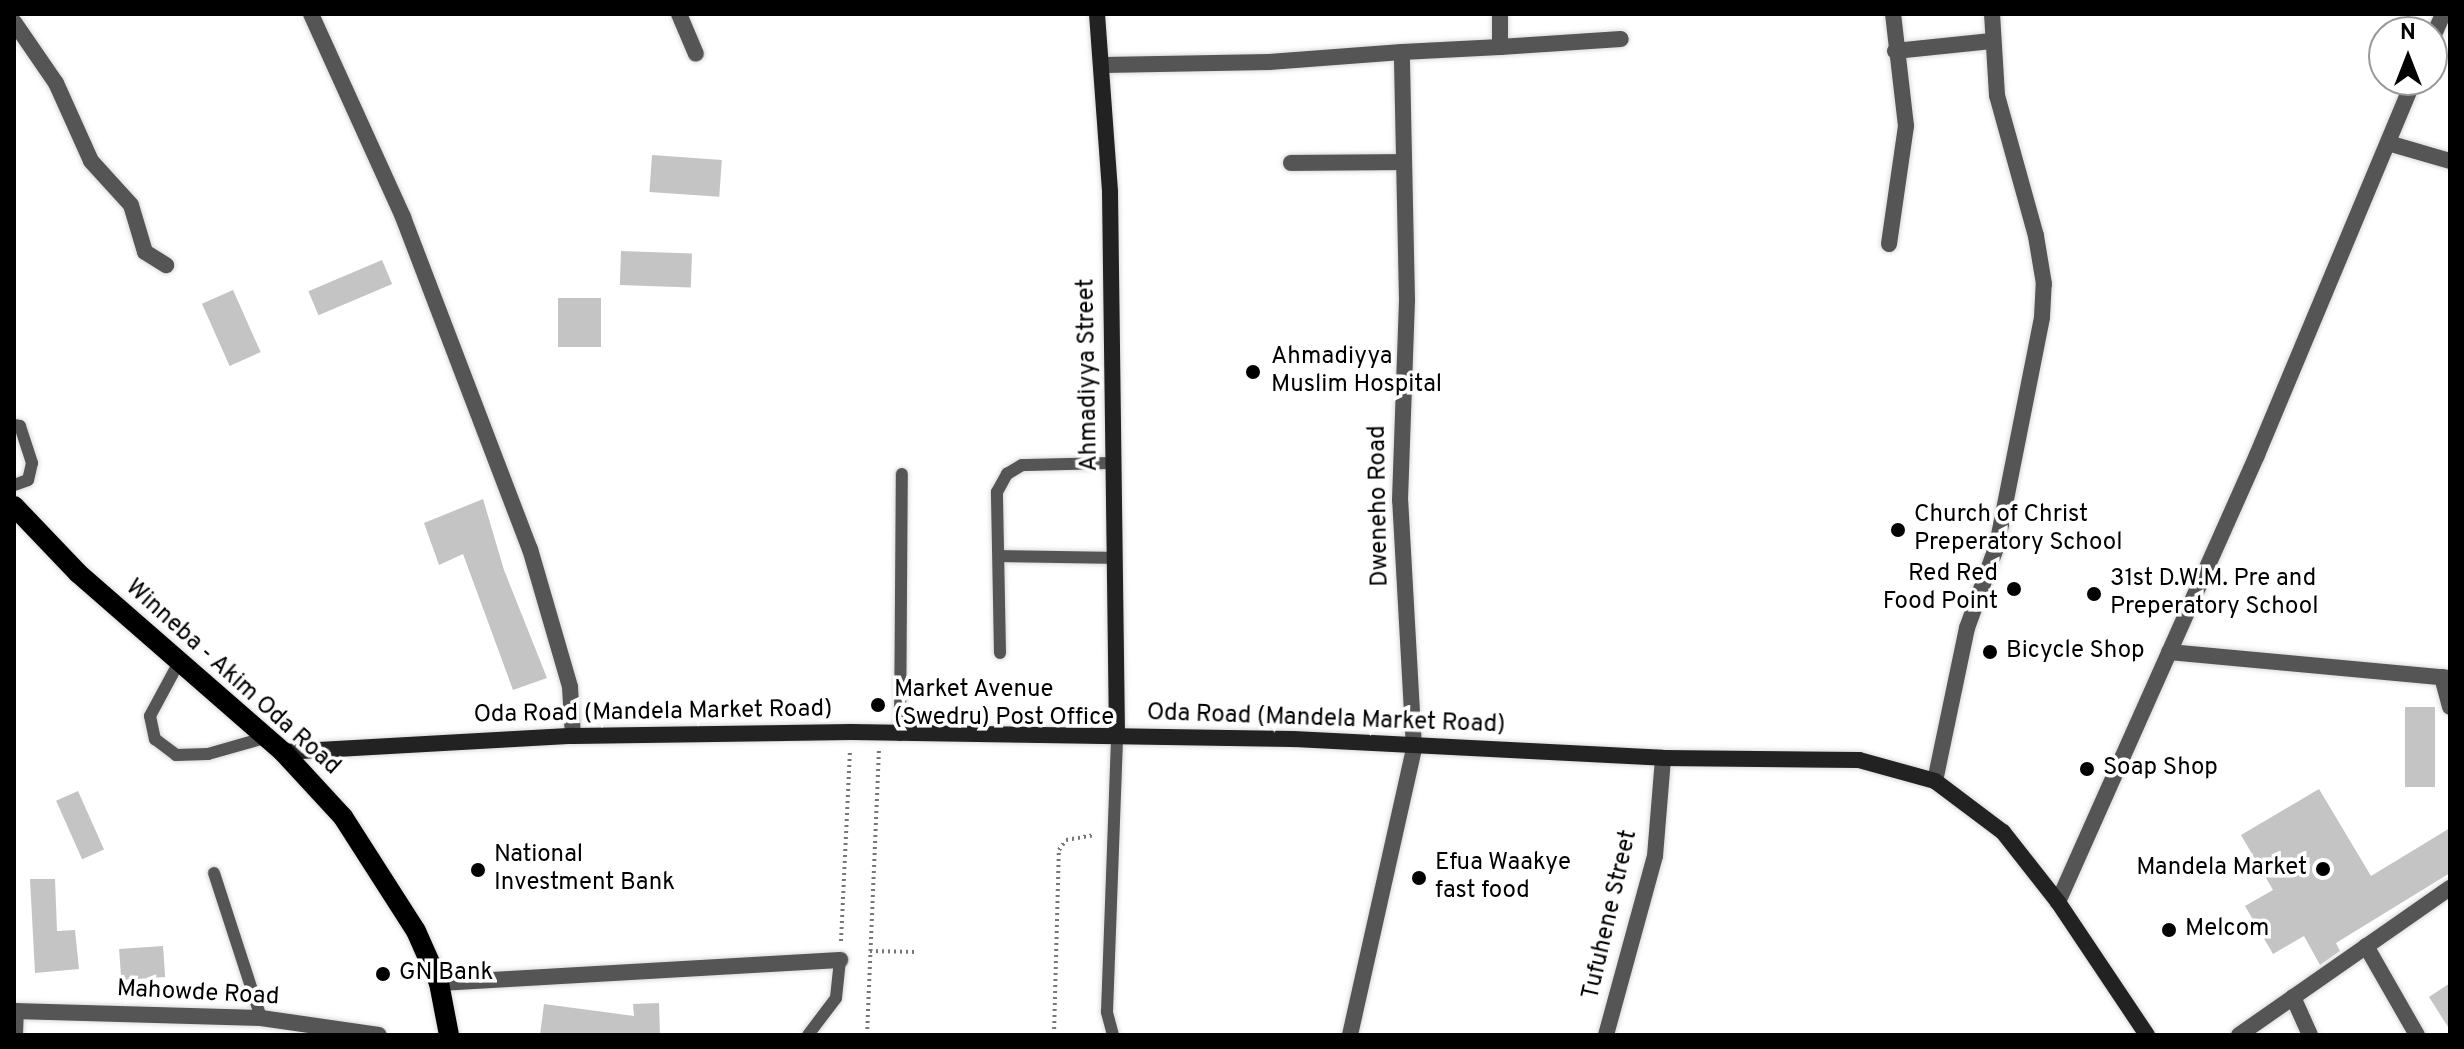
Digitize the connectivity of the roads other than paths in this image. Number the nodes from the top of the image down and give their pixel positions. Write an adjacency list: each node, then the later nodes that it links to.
1 (311, 14): 35 (street)
2 (679, 14): 13 (street)
3 (1097, 14): 14 (street, Ahmadiyya Street)
4 (1500, 14): 10 (street)
5 (1893, 14): 11 (street)
6 (1992, 14): 9 (street)
7 (14, 22): 21 (street)
8 (1621, 39): 10 (street)
9 (1991, 41): 11 (street); 41 (street)
10 (1500, 47): 12 (street)
11 (1895, 51): 20 (street)
12 (1402, 52): 14 (street); 18 (street, Dweneho Road)
13 (696, 54)
14 (1104, 65): 23 (street, Ahmadiyya Street)
15 (2407, 96): 16 (street)
16 (2388, 143): 17 (street); 29 (street)
17 (2450, 161)
18 (1403, 162): 19 (street); 38 (street, Dweneho Road)
19 (1291, 163)
20 (1889, 244)
21 (166, 265)
22 (14, 425): 25 (lane)
23 (1113, 463): 27 (lane); 28 (street, Ahmadiyya Street)
24 (902, 474): 34 (lane)
25 (14, 485)
26 (15, 510): 31 (main road, Winneba - Akim Oda Road)
27 (1001, 556): 28 (lane); 30 (lane)
28 (1115, 558): 36 (street, Ahmadiyya Street)
29 (2169, 652): 32 (street); 44 (street)
30 (1000, 653)
31 (178, 664): 37 (main road, Winneba - Akim Oda Road); 37 (lane)
32 (2446, 677): 33 (street)
33 (2450, 707)
34 (900, 735): 35 (street, Oda Road (Mandela Market Road)); 36 (street, Oda Road (Mandela Market Road))
35 (573, 736): 39 (street, Oda Road (Mandela Market Road))
36 (1117, 736): 38 (street, Oda Road (Mandela Market Road)); 55 (lane)
37 (264, 738): 39 (main road, Winneba - Akim Oda Road)
38 (1414, 748): 40 (street, Oda Road (Mandela Market Road)); 56 (street, Dweneho Road)
39 (283, 752): 47 (main road, Winneba - Akim Oda Road)
40 (1663, 758): 41 (street, Oda Road (Mandela Market Road)); 57 (street, Tufuhene Street)
41 (1935, 781): 44 (street, Oda Road (Mandela Market Road))
42 (214, 873): 50 (lane)
43 (2450, 888): 45 (street)
44 (2058, 902): 58 (street, Oda Road (Mandela Market Road))
45 (2366, 946): 48 (street); 61 (street)
46 (840, 960): 47 (street); 54 (lane)
47 (439, 983): 53 (main road, Winneba - Akim Oda Road)
48 (2293, 997): 59 (street); 60 (street)
49 (15, 1011): 50 (street, Mahowde Road); 51 (street)
50 (261, 1018): 52 (street, Mahowde Road)
51 (15, 1035)
52 (379, 1035)
53 (449, 1035)
54 (808, 1035)
55 (1113, 1035)
56 (1350, 1035)
57 (1606, 1035)
58 (2147, 1035)
59 (2239, 1035)
60 (2310, 1035)
61 (2417, 1035)

